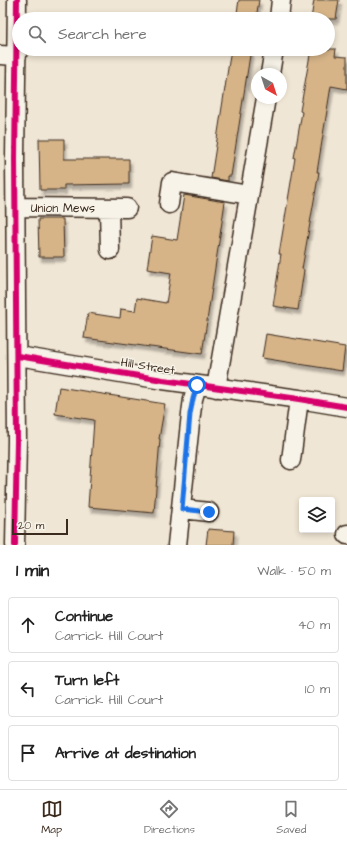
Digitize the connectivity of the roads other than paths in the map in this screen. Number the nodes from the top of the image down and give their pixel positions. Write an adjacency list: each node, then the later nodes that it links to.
1 (17, 0): 3 (street)
2 (281, 0): 4 (street)
3 (15, 12)
4 (280, 12)
5 (12, 31): 6 (street)
6 (8, 56): 10 (street)
7 (273, 56): 8 (street)
8 (271, 68)
9 (265, 104): 11 (street)
10 (8, 158): 13 (street)
11 (249, 195): 12 (street); 17 (street)
12 (169, 204)
13 (16, 208): 14 (street, Union Mews); 15 (street)
14 (110, 250)
15 (18, 356): 16 (street, Hill Street); 23 (street)
16 (197, 385): 17 (street, Hill Street); 21 (street)
17 (216, 388): 18 (street, Hill Street)
18 (300, 399): 19 (street, Hill Street); 20 (street)
19 (347, 407)
20 (291, 460)
21 (182, 509): 22 (street); 24 (street)
22 (209, 512)
23 (14, 545)
24 (177, 545)

